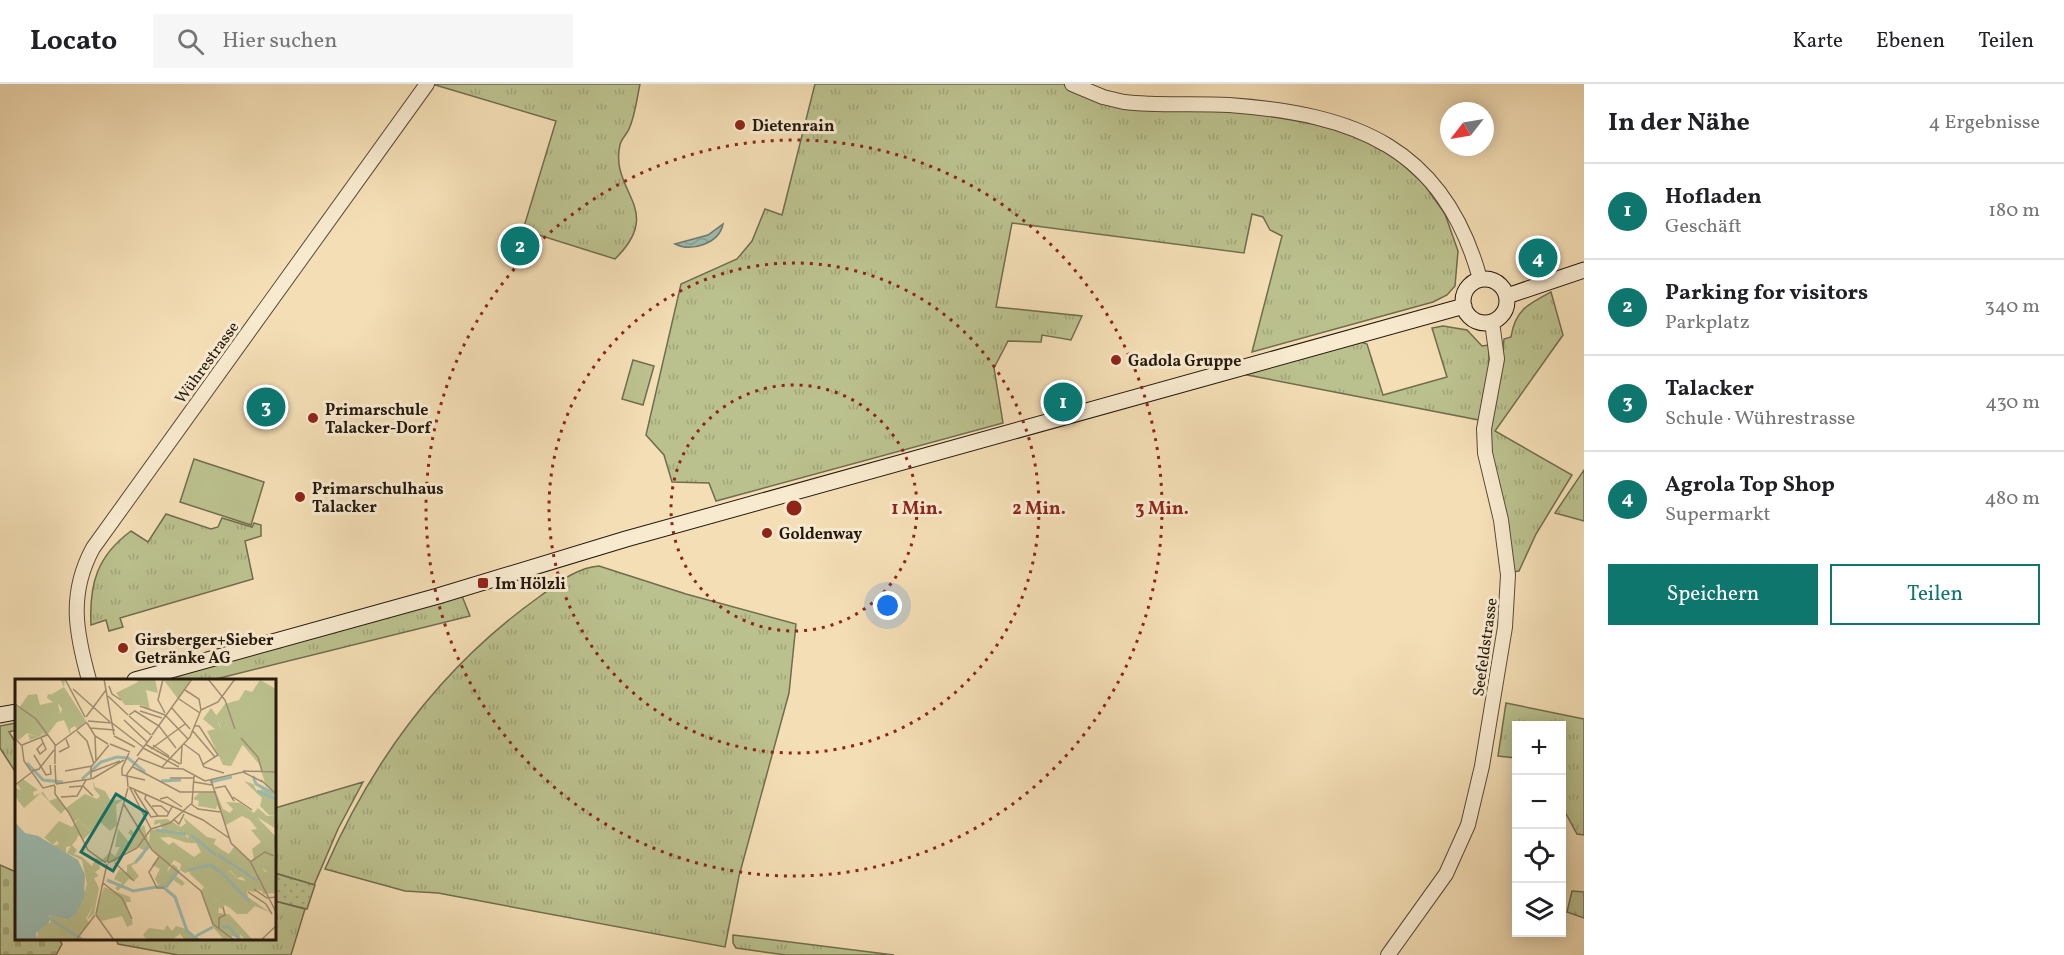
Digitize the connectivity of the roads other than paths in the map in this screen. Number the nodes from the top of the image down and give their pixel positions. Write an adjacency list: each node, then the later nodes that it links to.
1 (427, 84): 8 (street, Wührestrasse)
2 (1072, 84): 4 (street)
3 (1584, 270): 5 (main road)
4 (1480, 279): 5 (main road); 6 (main road)
5 (1507, 296): 7 (main road)
6 (1464, 306): 7 (main road); 9 (main road)
7 (1492, 322): 12 (street, Seefeldstrasse)
8 (89, 679)
9 (142, 679)
10 (15, 712): 11 (main road)
11 (0, 715)
12 (1389, 955)

